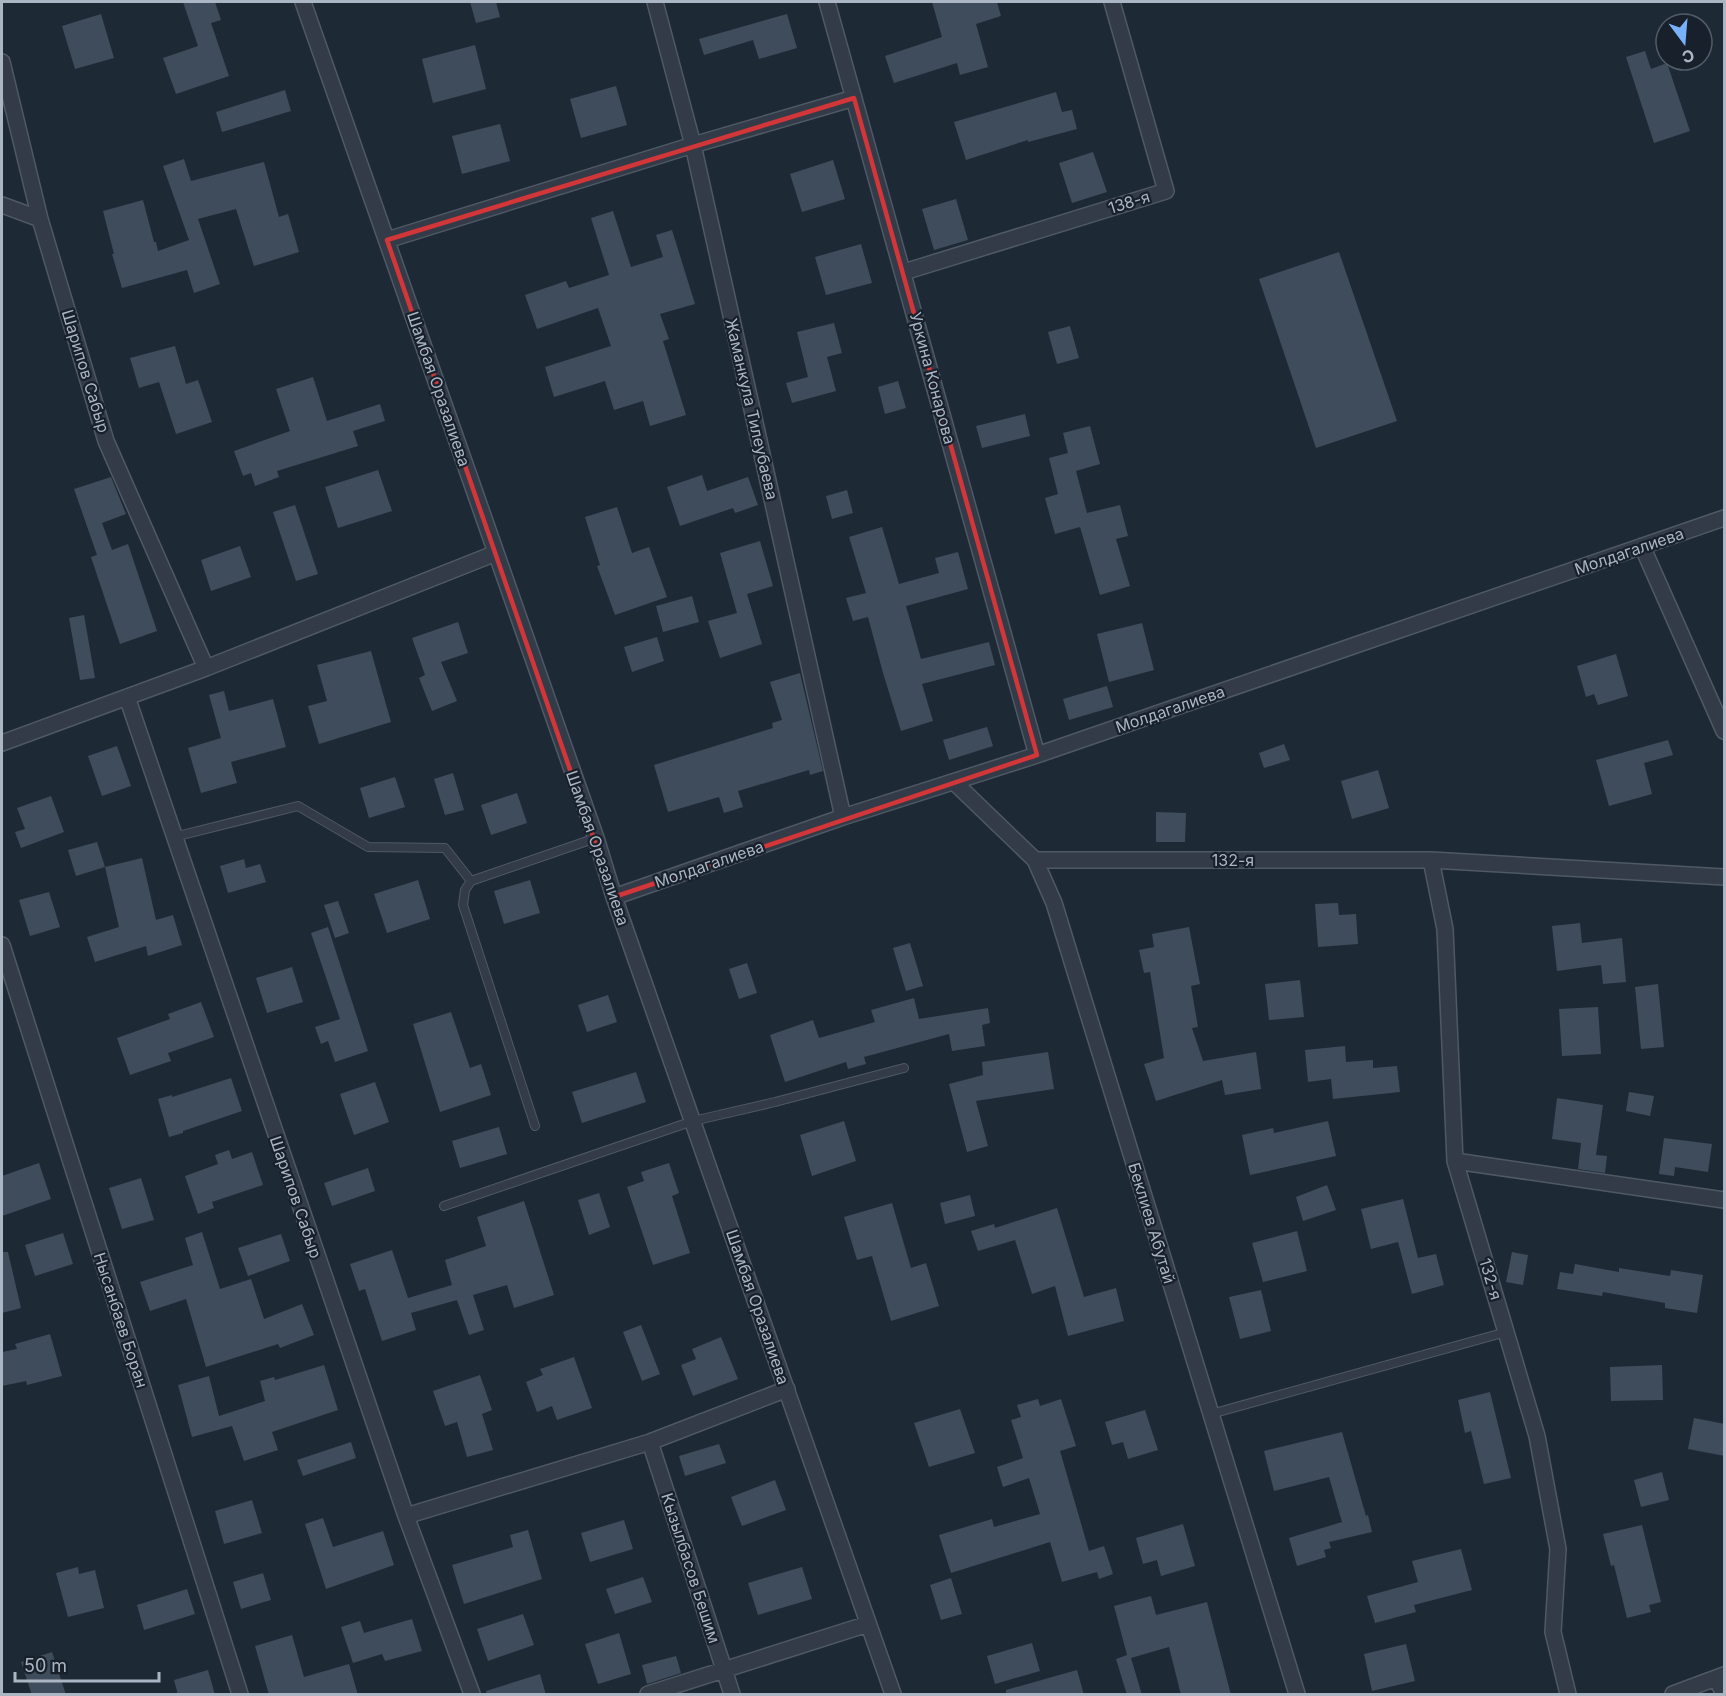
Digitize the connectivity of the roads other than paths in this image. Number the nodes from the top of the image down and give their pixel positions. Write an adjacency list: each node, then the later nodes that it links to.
1 (303, 2): 10 (street, Шамбая Оразалиева)
2 (655, 2): 7 (street, Жаманкула Тилеубаева)
3 (827, 2): 6 (street, Уркина Конарова)
4 (1112, 2): 11 (street, 138-я)
5 (2, 62): 9 (street, Шарипов Сабыр)
6 (854, 98): 7 (street); 11 (street, Уркина Конарова)
7 (693, 145): 10 (street); 21 (street, Жаманкула Тилеубаева)
8 (2, 205): 9 (street)
9 (40, 219): 15 (street, Шарипов Сабыр)
10 (387, 240): 14 (street, Шамбая Оразалиева)
11 (904, 272): 19 (street, Уркина Конарова)
12 (1725, 519): 13 (street, Молдагалиева)
13 (1642, 546): 17 (street); 19 (street, Молдагалиева)
14 (496, 553): 15 (street); 23 (street, Шамбая Оразалиева)
15 (206, 668): 16 (street)
16 (127, 697): 18 (street); 22 (street, Шарипов Сабыр)
17 (1725, 731)
18 (2, 743)
19 (1037, 755): 20 (street, Молдагалиева)
20 (954, 782): 21 (street, Молдагалиева); 24 (street, Беклиев Абутай)
21 (843, 817): 28 (street, Молдагалиева)
22 (174, 837): 27 (lane); 40 (street, Шарипов Сабыр)
23 (596, 837): 27 (lane); 28 (street, Шамбая Оразалиева)
24 (1035, 860): 25 (street, 132-я); 38 (street, Беклиев Абутай)
25 (1431, 860): 26 (street, 132-я); 33 (street, 132-я)
26 (1725, 877)
27 (471, 881): 32 (lane)
28 (614, 897): 31 (street, Шамбая Оразалиева)
29 (2, 945): 44 (street, Нысанбаев Боран)
30 (904, 1068): 31 (lane)
31 (693, 1121): 35 (lane); 37 (street, Шамбая Оразалиева)
32 (534, 1126)
33 (1455, 1161): 34 (street); 36 (street, 132-я)
34 (1725, 1200)
35 (444, 1206)
36 (1506, 1332): 38 (lane); 50 (street, 132-я)
37 (787, 1389): 39 (street); 41 (street, Шамбая Оразалиева)
38 (1211, 1414): 49 (street, Беклиев Абутай)
39 (650, 1442): 40 (street); 42 (street, Кызылбасов Бешим)
40 (406, 1516): 45 (street, Шарипов Сабыр)
41 (868, 1624): 42 (street); 48 (street, Шамбая Оразалиева)
42 (724, 1671): 46 (street); 47 (street, Кызылбасов Бешим)
43 (1720, 1677): 51 (street); 52 (street)
44 (240, 1695)
45 (472, 1695)
46 (648, 1695)
47 (732, 1695)
48 (893, 1695)
49 (1297, 1695)
50 (1569, 1695)
51 (1673, 1695)
52 (1725, 1695)

